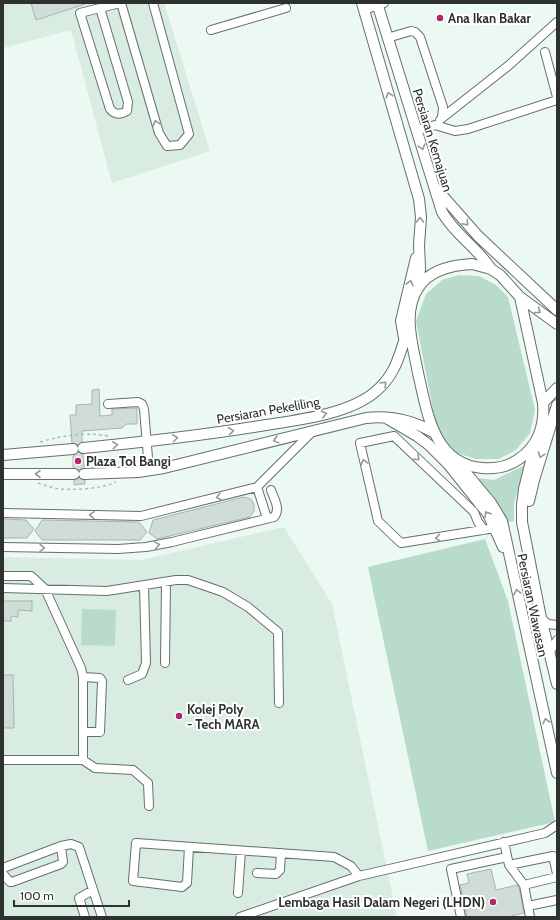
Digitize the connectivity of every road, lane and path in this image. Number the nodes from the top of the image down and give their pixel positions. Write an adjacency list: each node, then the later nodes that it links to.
1 (121, 3): 2 (street, one-way to 1); 5 (street)
2 (153, 3)
3 (380, 4): 4 (street); 9 (main road, Persiaran Kemajuan)
4 (363, 6): 16 (main road, one-way to 4)
5 (100, 8): 5 (street)
6 (286, 8): 8 (street)
7 (557, 22): 12 (street)
8 (211, 30)
9 (387, 38): 12 (street); 14 (main road, Persiaran Kemajuan)
10 (545, 52): 11 (street)
11 (557, 99): 13 (street)
12 (442, 118): 13 (street)
13 (435, 125): 14 (street)
14 (417, 130): 15 (main road, Persiaran Kemajuan, one-way to 15)
15 (432, 182): 17 (main road, Persiaran Kemajuan); 20 (main road, one-way to 20)
16 (419, 245): 18 (main road); 23 (main road, one-way to 16)
17 (491, 269): 18 (main road); 19 (main road)
18 (419, 287): 21 (main road)
19 (520, 297): 22 (main road, one-way to 22); 25 (main road, Persiaran Wawasan)
20 (557, 310)
21 (410, 322): 23 (main road, Persiaran Pekeliling); 30 (main road)
22 (557, 324)
23 (404, 340): 31 (main road, Persiaran Pekeliling, one-way to 23)
24 (557, 388): 25 (main road)
25 (543, 403): 32 (main road, Persiaran Wawasan)
26 (108, 404): 31 (street)
27 (557, 405): 45 (main road, one-way to 45)
28 (383, 416): 29 (main road, Persiaran Pekeliling); 30 (main road, Persiaran Pekeliling); 46 (main road, one-way to 28)
29 (314, 430): 35 (main road, Persiaran Pekeliling, one-way to 35); 41 (street)
30 (433, 432): 34 (main road, Persiaran Wawasan)
31 (147, 442): 33 (main road, Persiaran Pekeliling, one-way to 31); 35 (street)
32 (536, 442): 34 (main road); 45 (main road, Persiaran Wawasan)
33 (3, 455)
34 (453, 457): 49 (main road, Persiaran Wawasan)
35 (149, 470): 38 (main road, Persiaran Pekeliling)
36 (3, 474): 37 (main road, one-way to 36)
37 (74, 474)
38 (84, 474)
39 (118, 482): 40 (path)
40 (37, 483)
41 (257, 487): 43 (street, one-way to 43); 44 (street)
42 (271, 490): 44 (street)
43 (3, 513)
44 (266, 519): 48 (street, one-way to 44)
45 (522, 522): 55 (main road, Persiaran Wawasan)
46 (495, 528): 47 (street); 49 (main road)
47 (480, 531): 47 (street, one-way to 47)
48 (3, 547)
49 (511, 562): 67 (main road, Persiaran Wawasan, one-way to 49)
50 (3, 576): 54 (street)
51 (166, 582): 52 (street); 59 (street); 63 (street)
52 (144, 586): 54 (street); 61 (street)
53 (3, 588): 54 (street)
54 (45, 589): 60 (street)
55 (541, 618): 56 (street); 58 (main road, Persiaran Wawasan)
56 (557, 626)
57 (557, 640): 58 (street)
58 (549, 653): 62 (main road, Persiaran Wawasan)
59 (165, 663)
60 (83, 678): 64 (street); 64 (street)
61 (128, 680)
62 (557, 684)
63 (279, 703)
64 (83, 732): 66 (street)
65 (3, 760): 66 (street)
66 (83, 760): 68 (street)
67 (557, 773)
68 (149, 806)
69 (557, 825): 70 (street)
70 (545, 833): 71 (street); 72 (street)
71 (557, 834)
72 (504, 842): 77 (street); 82 (street)
73 (60, 846): 78 (street); 80 (street); 85 (street)
74 (189, 848): 74 (street); 75 (street)
75 (241, 851): 76 (street); 86 (street)
76 (281, 853): 79 (street); 82 (street)
77 (508, 861): 81 (street); 84 (street); 92 (street)
78 (3, 868)
79 (257, 873)
80 (3, 874)
81 (557, 874)
82 (359, 876): 91 (street)
83 (557, 877): 84 (street)
84 (524, 885): 88 (street)
85 (93, 890): 89 (street); 90 (street)
86 (238, 893)
87 (557, 900): 88 (street)
88 (528, 906): 93 (street)
89 (85, 917)
90 (102, 917)
91 (240, 917)
92 (461, 917)
93 (530, 917)

